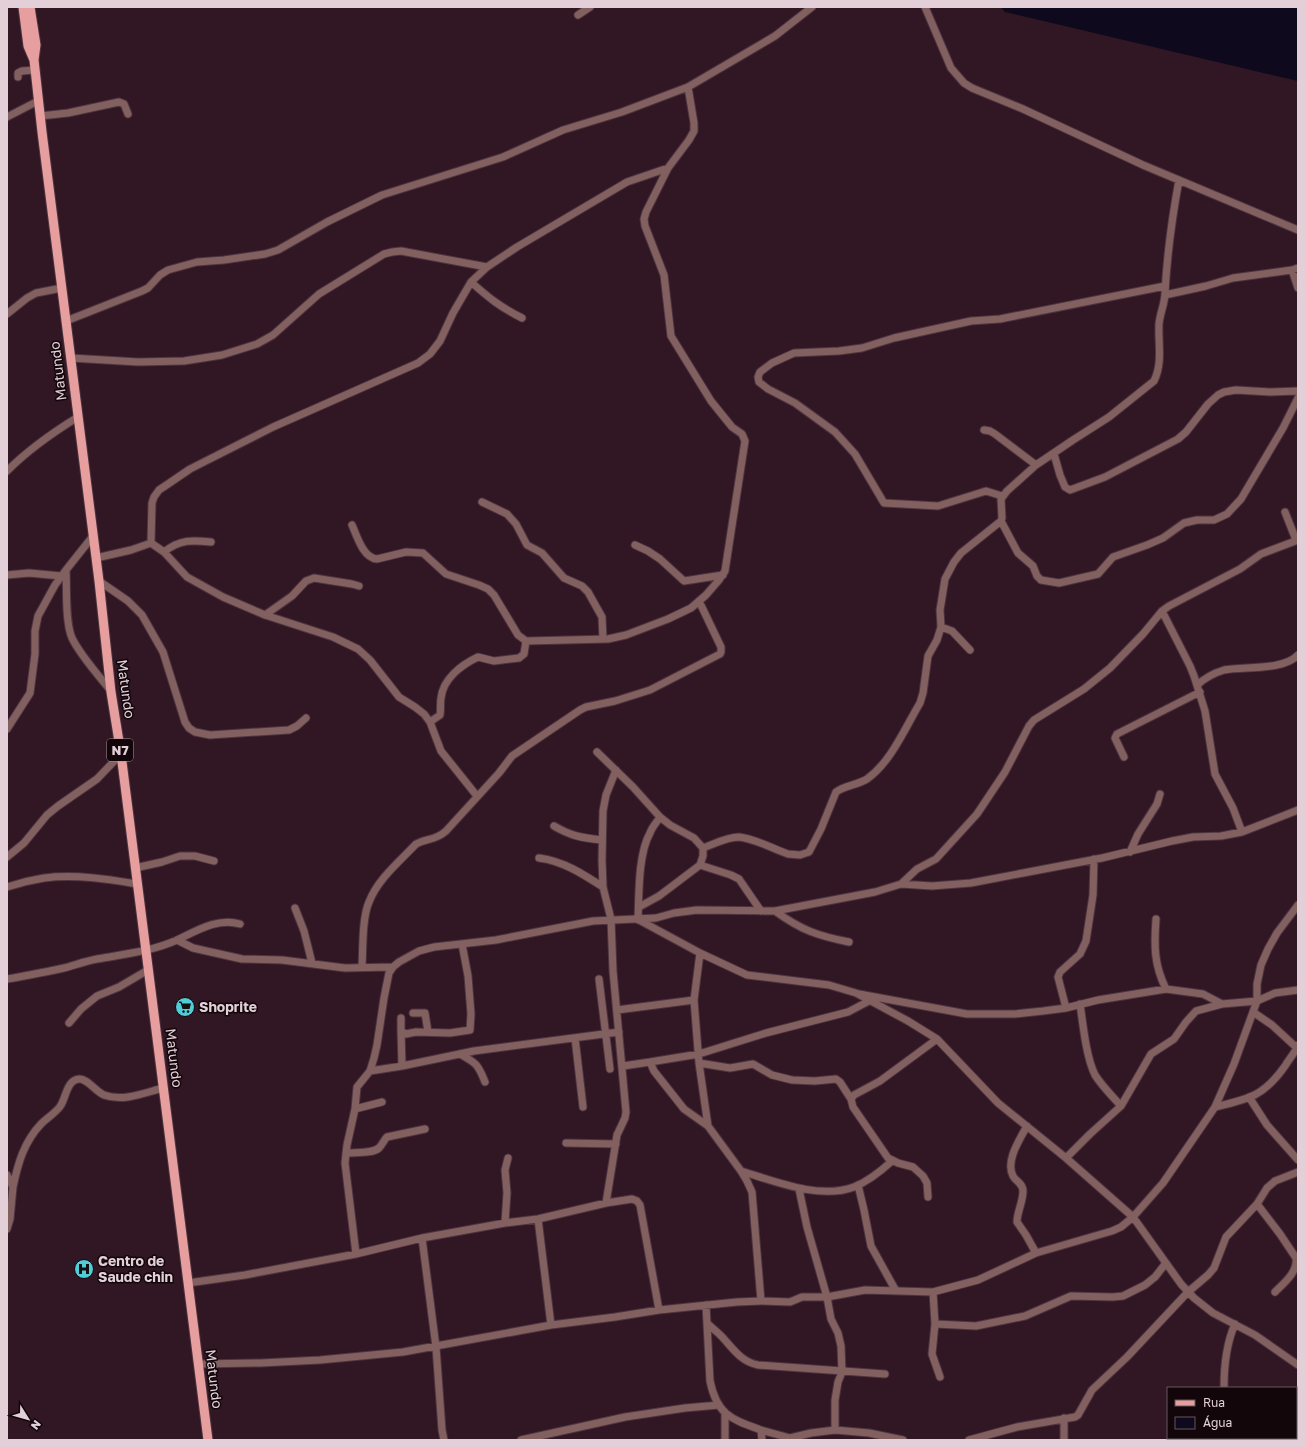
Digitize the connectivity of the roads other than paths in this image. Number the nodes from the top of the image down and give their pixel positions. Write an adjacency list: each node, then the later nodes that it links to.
1 (22, 7): 7 (main road, N7)
2 (30, 7): 7 (main road, N7)
3 (590, 7): 6 (street)
4 (812, 7): 10 (street)
5 (925, 7): 16 (street)
6 (578, 15)
7 (34, 60): 8 (main road, Matundo / N7)
8 (36, 70): 9 (street); 11 (main road, Matundo / N7)
9 (18, 78)
10 (688, 88): 15 (street); 27 (street)
11 (38, 101): 13 (main road, Matundo / N7); 14 (street)
12 (128, 114): 13 (street)
13 (40, 116): 22 (main road, Matundo / N7)
14 (7, 117)
15 (668, 168): 18 (street); 50 (street)
16 (1179, 180): 17 (street); 21 (street)
17 (1298, 230)
18 (487, 267): 20 (street); 28 (street)
19 (1295, 269): 23 (street); 24 (street)
20 (471, 282): 26 (street); 44 (street)
21 (1165, 286): 24 (street); 36 (street)
22 (62, 288): 25 (street); 27 (main road, Matundo / N7)
23 (1298, 288)
24 (1165, 294): 33 (street)
25 (7, 314)
26 (522, 318)
27 (66, 321): 28 (main road, Matundo / N7)
28 (71, 358): 31 (main road, Matundo / N7)
29 (1298, 391): 33 (street)
30 (1298, 398): 39 (street)
31 (78, 417): 35 (street); 41 (main road, Matundo / N7)
32 (984, 430): 34 (street)
33 (1054, 454): 34 (street)
34 (1036, 465): 36 (street)
35 (7, 471)
36 (1002, 496): 39 (street)
37 (482, 502): 58 (street)
38 (1284, 512): 42 (street)
39 (1001, 521): 57 (street)
40 (352, 525): 59 (street)
41 (93, 536): 47 (main road, Matundo / N7); 48 (street)
42 (1297, 540): 55 (street)
43 (211, 542): 46 (street)
44 (151, 543): 46 (street); 47 (street)
45 (635, 545): 50 (street)
46 (164, 552): 56 (street)
47 (96, 558): 52 (main road, Matundo / N7)
48 (66, 570): 51 (street); 63 (street)
49 (7, 575): 51 (street)
50 (723, 575): 54 (street)
51 (61, 576): 67 (street)
52 (99, 580): 63 (main road, Matundo / N7); 65 (street)
53 (358, 586): 56 (street)
54 (699, 601): 58 (street); 73 (street)
55 (1162, 611): 62 (street); 88 (street)
56 (265, 615): 66 (street)
57 (941, 627): 60 (street); 79 (street)
58 (603, 639): 59 (street)
59 (526, 641): 66 (street)
60 (970, 650)
61 (1298, 654): 62 (street)
62 (1197, 685): 64 (street)
63 (112, 692): 69 (main road, Matundo / N7)
64 (1200, 692): 70 (street); 77 (street)
65 (306, 718)
66 (430, 722): 73 (street)
67 (7, 728)
68 (597, 752): 71 (street)
69 (121, 754): 81 (street); 86 (main road, Matundo / N7)
70 (1124, 758)
71 (616, 770): 75 (street); 78 (street)
72 (1160, 794): 80 (street)
73 (477, 796): 106 (street)
74 (1298, 810): 77 (street)
75 (660, 817): 79 (street); 92 (street)
76 (554, 826): 78 (street)
77 (1242, 832): 80 (street)
78 (602, 840): 90 (street)
79 (702, 848): 85 (street)
80 (1130, 852): 83 (street)
81 (7, 857)
82 (539, 858): 90 (street)
83 (1094, 859): 88 (street); 119 (street)
84 (214, 861): 86 (street)
85 (700, 865): 92 (street); 94 (street)
86 (136, 868): 87 (main road, Matundo / N7)
87 (137, 884): 89 (street); 103 (main road, Matundo / N7)
88 (901, 884): 95 (street)
89 (7, 887)
90 (603, 887): 96 (street)
91 (1298, 905): 116 (street)
92 (639, 907): 98 (street)
93 (295, 908): 105 (street)
94 (761, 910): 95 (street); 98 (street)
95 (775, 911): 101 (street)
96 (610, 919): 98 (street); 102 (street); 120 (street)
97 (1156, 919): 111 (street)
98 (638, 920): 104 (street)
99 (240, 924): 100 (street)
100 (177, 940): 103 (street); 105 (street)
101 (849, 942)
102 (462, 944): 107 (street); 126 (street)
103 (146, 951): 108 (main road, Matundo / N7); 109 (street)
104 (700, 953): 113 (street); 114 (street)
105 (312, 963): 106 (street)
106 (362, 967): 107 (street)
107 (393, 967): 139 (street)
108 (148, 970): 124 (street); 141 (main road, Matundo / N7)
109 (7, 979)
110 (599, 980): 128 (street)
111 (1166, 989): 117 (street); 118 (street)
112 (1298, 990): 116 (street)
113 (856, 993): 115 (street); 119 (street)
114 (694, 1000): 120 (street); 133 (street)
115 (869, 1001): 130 (street); 133 (street)
116 (1257, 1002): 118 (street); 121 (street)
117 (1080, 1004): 119 (street); 145 (street)
118 (1222, 1004): 145 (street)
119 (1066, 1008)
120 (617, 1010): 127 (street)
121 (1253, 1012): 131 (street); 147 (street)
122 (413, 1013): 126 (street)
123 (401, 1018): 125 (street)
124 (69, 1023)
125 (401, 1031): 126 (street); 136 (street)
126 (428, 1032)
127 (619, 1032): 128 (street); 137 (street)
128 (607, 1033): 129 (street); 138 (street)
129 (574, 1038): 132 (street); 146 (street)
130 (937, 1039): 143 (street); 150 (street)
131 (1298, 1046): 142 (street)
132 (460, 1054): 136 (street); 140 (street)
133 (699, 1054): 134 (street); 135 (street)
134 (650, 1062): 137 (street); 149 (street)
135 (699, 1063): 143 (street); 149 (street)
136 (402, 1066): 139 (street)
137 (623, 1066): 153 (street)
138 (610, 1069)
139 (370, 1070): 148 (street)
140 (485, 1082)
141 (163, 1088): 163 (street); 176 (main road, Matundo / N7)
142 (1249, 1097): 147 (street); 157 (street)
143 (851, 1099): 158 (street)
144 (382, 1102): 148 (street)
145 (1121, 1106): 156 (street)
146 (583, 1107)
147 (1215, 1107): 168 (street)
148 (355, 1110): 154 (street)
149 (708, 1126): 159 (street)
150 (1027, 1126): 156 (street); 173 (street)
151 (425, 1129): 154 (street)
152 (566, 1143): 153 (street)
153 (616, 1144): 166 (street)
154 (346, 1152): 174 (street)
155 (508, 1158): 170 (street)
156 (1066, 1158): 168 (street)
157 (1298, 1160)
158 (892, 1161): 162 (street); 165 (street)
159 (741, 1171): 164 (street); 182 (street)
160 (1298, 1172): 167 (street)
161 (7, 1175): 163 (street)
162 (858, 1185): 164 (street); 177 (street)
163 (13, 1186): 171 (street)
164 (799, 1189): 181 (street)
165 (928, 1198)
166 (606, 1203): 169 (street); 184 (street)
167 (1257, 1204): 179 (street); 180 (street)
168 (1133, 1217): 173 (street); 175 (street)
169 (538, 1219): 170 (street); 188 (street)
170 (506, 1223): 172 (street)
171 (7, 1229)
172 (422, 1238): 174 (street); 189 (street)
173 (1036, 1253): 178 (street)
174 (356, 1254): 176 (street)
175 (1166, 1263): 179 (street); 186 (street)
176 (188, 1283): 190 (main road, Matundo / N7)
177 (896, 1292): 178 (street); 181 (street)
178 (933, 1292): 186 (street)
179 (1188, 1292): 187 (street); 198 (street)
180 (1275, 1292)
181 (827, 1297): 182 (street); 192 (street)
182 (761, 1301): 183 (street)
183 (706, 1306): 184 (street); 185 (street)
184 (659, 1310): 188 (street)
185 (708, 1324): 192 (street); 196 (street)
186 (935, 1324): 194 (street)
187 (1235, 1324): 191 (street); 195 (street)
188 (551, 1325): 189 (street)
189 (436, 1347): 190 (street); 202 (street)
190 (198, 1364): 201 (main road, Matundo / N7)
191 (1298, 1365)
192 (842, 1372): 193 (street); 200 (street)
193 (885, 1374)
194 (940, 1377)
195 (1224, 1387)
196 (719, 1405): 197 (street); 203 (street)
197 (725, 1414): 199 (street); 204 (street)
198 (1064, 1418): 207 (street); 208 (street)
199 (761, 1430): 200 (street); 205 (street)
200 (835, 1430): 206 (street)
201 (208, 1440)
202 (444, 1440)
203 (521, 1440)
204 (725, 1440)
205 (762, 1440)
206 (903, 1440)
207 (969, 1440)
208 (1064, 1440)

